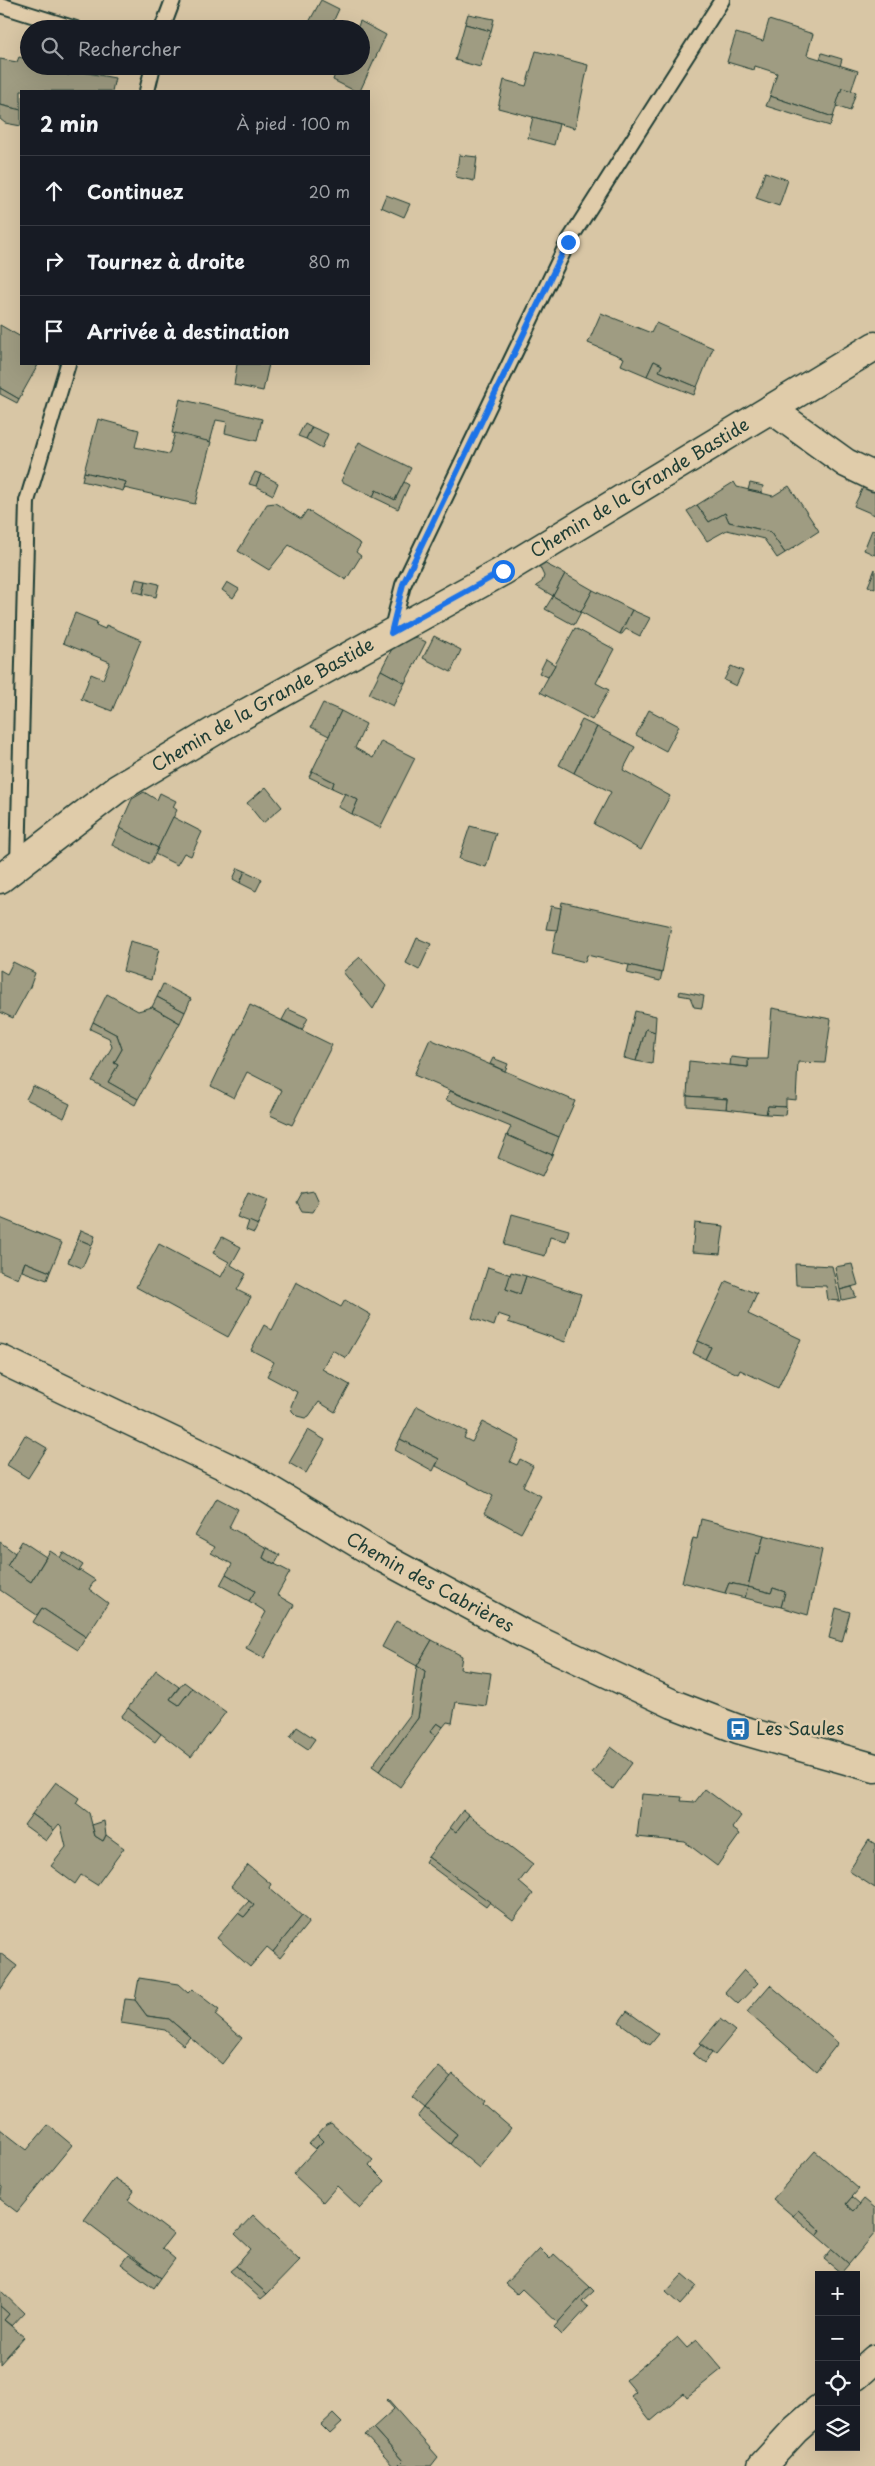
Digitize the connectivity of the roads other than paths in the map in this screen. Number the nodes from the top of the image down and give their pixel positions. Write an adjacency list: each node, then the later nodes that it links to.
1 (173, 0): 5 (lane)
2 (722, 0): 12 (lane)
3 (0, 5): 4 (lane)
4 (48, 20)
5 (165, 20)
6 (151, 75): 7 (lane)
7 (147, 90)
8 (875, 346): 10 (street, Chemin de la Grande Bastide)
9 (68, 365): 13 (lane)
10 (771, 409): 11 (street, Chemin de la Grande Bastide); 12 (street, Chemin de la Grande Bastide)
11 (875, 477)
12 (391, 633): 13 (street, Chemin de la Grande Bastide)
13 (9, 873)
14 (0, 1359): 15 (street, Chemin des Cabrières)
15 (875, 1768)
16 (875, 2359): 17 (street)
17 (860, 2372)
18 (815, 2412): 19 (street)
19 (762, 2466)

